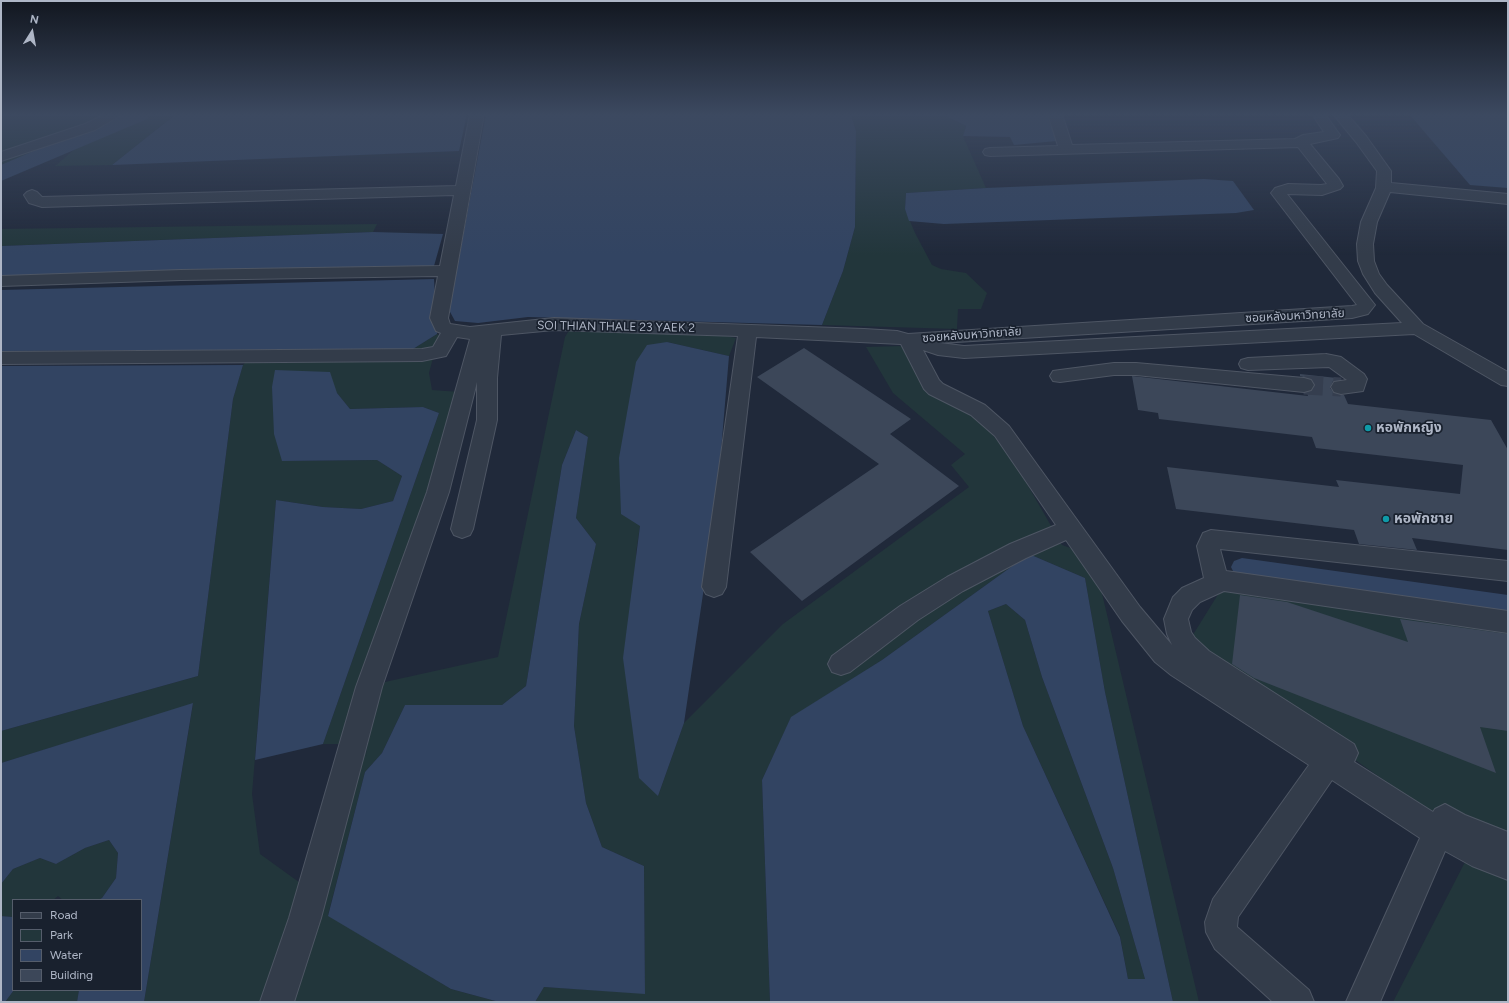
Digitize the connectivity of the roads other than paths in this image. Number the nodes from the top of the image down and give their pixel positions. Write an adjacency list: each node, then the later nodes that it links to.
1 (468, 161): 5 (street)
2 (1317, 161): 14 (street, ซอยหลังมหาวิทยาลัย)
3 (1377, 161): 4 (street)
4 (1384, 187): 7 (street); 10 (street)
5 (463, 190): 6 (street); 8 (street)
6 (32, 195)
7 (1508, 199)
8 (448, 270): 9 (street); 12 (street)
9 (1, 281)
10 (1417, 328): 15 (street); 19 (street)
11 (748, 330): 13 (street, SOI THIAN THALE 23 YAEK 2); 14 (street, SOI THIAN THALE 23 YAEK 2); 27 (street)
12 (452, 331): 13 (street, SOI THIAN THALE 23 YAEK 2); 16 (street)
13 (487, 331): 24 (street); 34 (street)
14 (909, 339): 15 (street); 23 (street)
15 (1230, 339): 17 (street)
16 (1, 358)
17 (1248, 364): 20 (street); 22 (street)
18 (1060, 376): 20 (street)
19 (1508, 380)
20 (1261, 382): 21 (street)
21 (1304, 385)
22 (1341, 387)
23 (1070, 528): 29 (street); 30 (street)
24 (462, 529)
25 (1508, 571): 26 (street)
26 (1217, 582): 28 (street); 32 (street)
27 (714, 587)
28 (1508, 622)
29 (841, 664)
30 (1329, 761): 31 (street); 35 (street)
31 (1438, 832): 33 (street); 36 (street)
32 (1508, 847)
33 (1508, 865)
34 (277, 1002)
35 (1297, 1002)
36 (1363, 1002)

